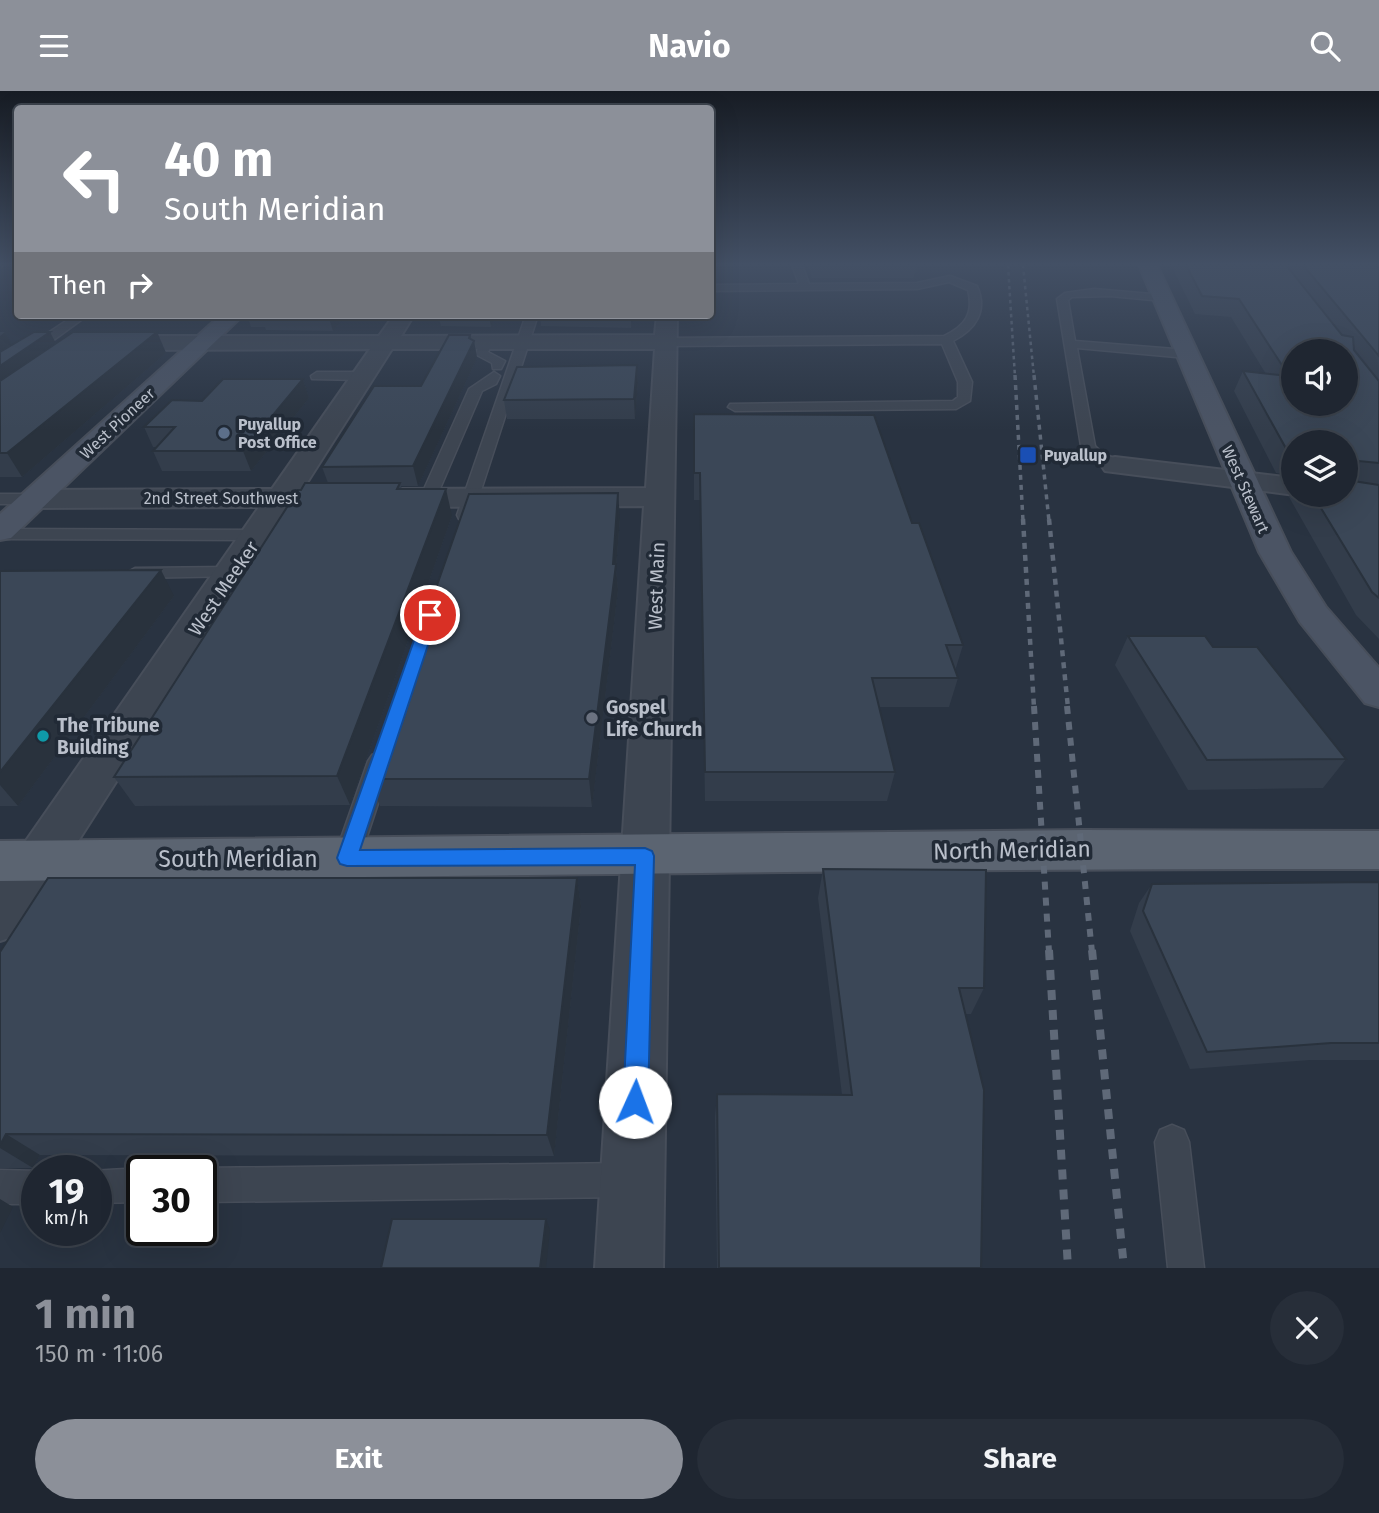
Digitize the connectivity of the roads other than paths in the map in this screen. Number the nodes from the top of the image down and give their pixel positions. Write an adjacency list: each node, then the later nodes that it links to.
1 (74, 320): 15 (lane)
2 (228, 320): 12 (street, West Pioneer)
3 (401, 320): 13 (street, West Meeker)
4 (530, 320): 11 (lane)
5 (973, 320): 9 (lane)
6 (1067, 320): 14 (lane)
7 (1172, 320): 16 (street, West Stewart)
8 (666, 328): 9 (lane); 11 (street); 23 (street, West Main)
9 (946, 340): 19 (lane)
10 (487, 342): 11 (street); 13 (street); 28 (lane)
11 (523, 342): 24 (lane)
12 (204, 343): 13 (street); 15 (street); 30 (street, West Pioneer)
13 (385, 343): 18 (street, West Meeker)
14 (1072, 344): 16 (lane); 20 (lane)
15 (33, 346)
16 (1187, 355): 21 (street, West Stewart)
17 (317, 376): 18 (lane)
18 (363, 376): 25 (street, West Meeker)
19 (735, 407)
20 (1115, 465): 21 (street)
21 (1241, 481): 22 (street); 36 (street, West Stewart)
22 (1281, 486)
23 (660, 496): 24 (street); 39 (street, West Main)
24 (471, 497): 28 (street); 31 (lane)
25 (283, 498): 26 (street, 2nd Street Southwest); 30 (street, 2nd Street Southwest); 33 (street, West Meeker)
26 (335, 498)
27 (375, 498): 28 (street)
28 (428, 498)
29 (0, 499): 30 (lane)
30 (34, 499): 32 (street, West Pioneer)
31 (461, 527)
32 (0, 533): 33 (lane)
33 (258, 535): 34 (street, West Meeker)
34 (233, 572): 35 (lane); 41 (street, West Meeker)
35 (119, 573)
36 (1379, 693)
37 (388, 737): 40 (lane)
38 (1379, 850): 39 (main road, North Meridian)
39 (645, 856): 40 (main road, South Meridian); 44 (street, West Main)
40 (347, 858): 41 (main road, South Meridian)
41 (20, 860): 42 (street, West Meeker)
42 (0, 919)
43 (1172, 1142): 49 (lane)
44 (632, 1180): 45 (lane); 48 (street, West Main)
45 (217, 1185)
46 (0, 1187): 47 (lane)
47 (21, 1187)
48 (629, 1268)
49 (1186, 1268)

